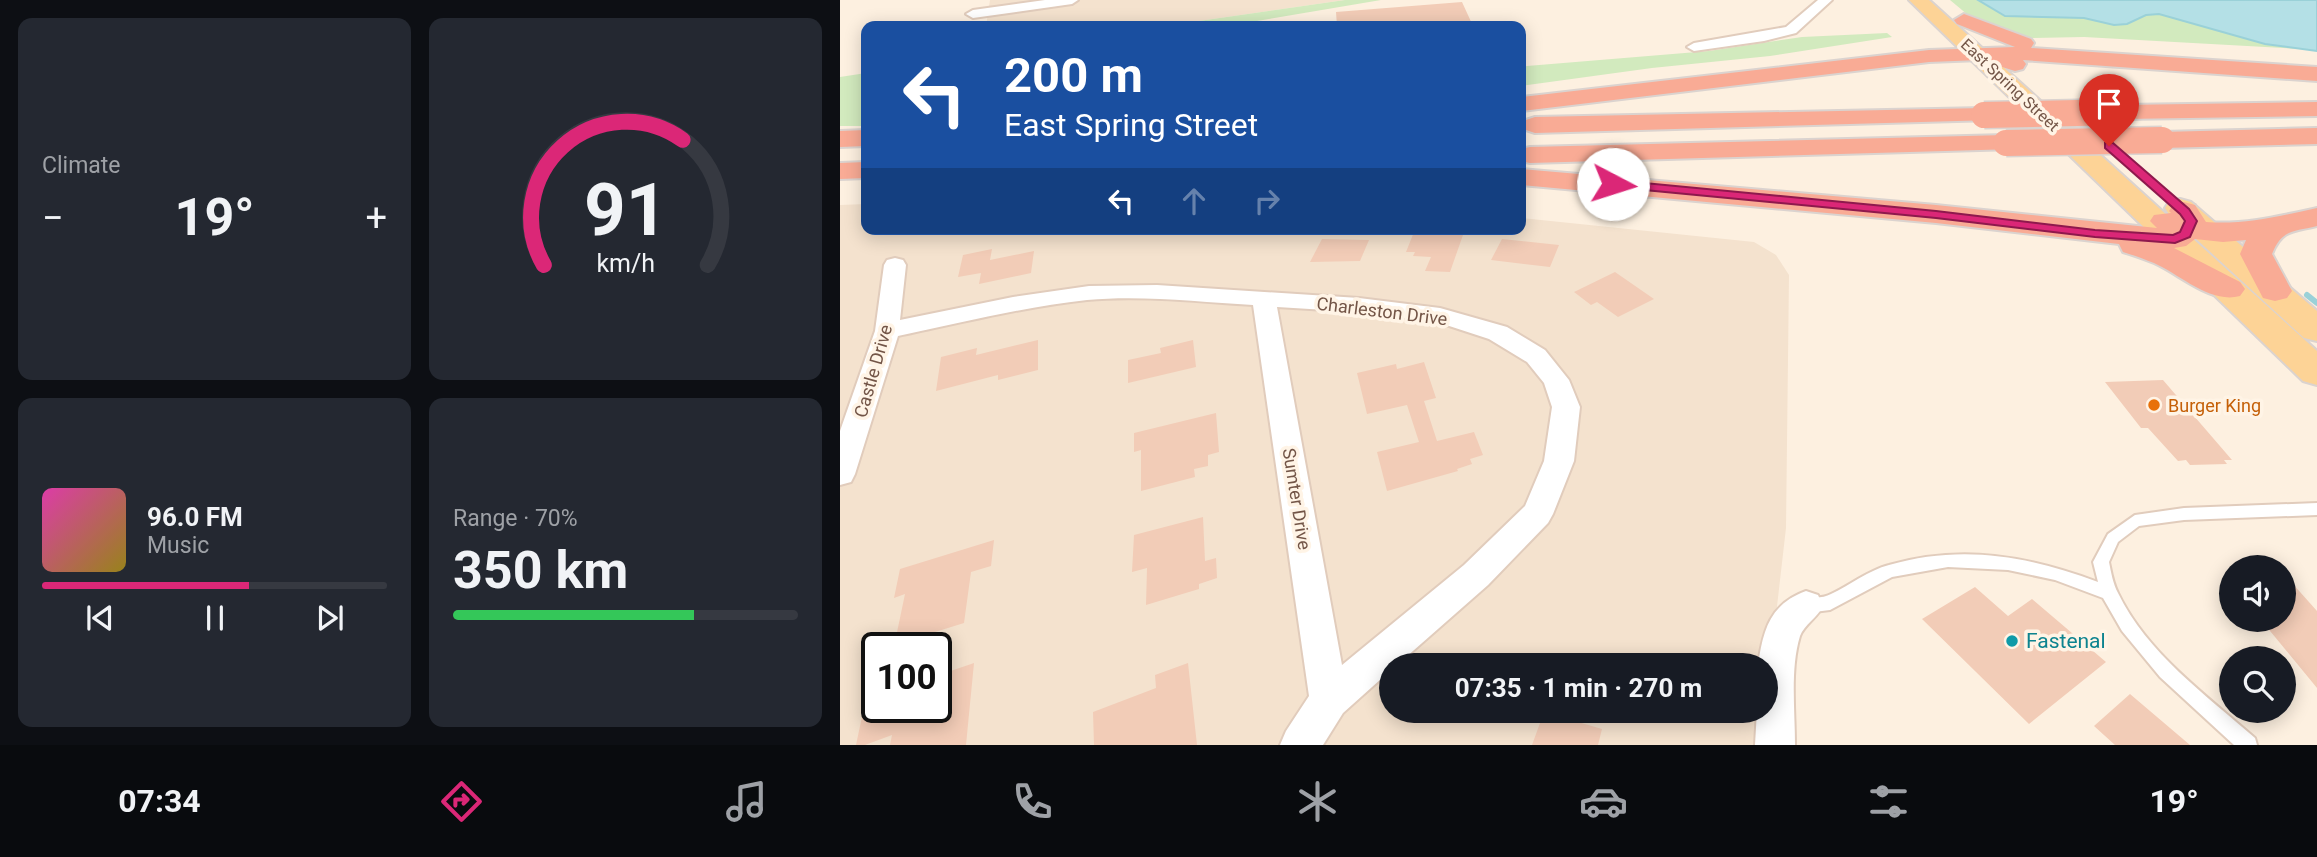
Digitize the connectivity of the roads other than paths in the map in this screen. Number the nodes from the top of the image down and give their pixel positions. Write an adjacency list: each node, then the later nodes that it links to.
1 (1072, 0): 5 (street)
2 (1826, 0): 8 (street)
3 (1918, 0): 7 (main road, East Spring Street)
4 (1941, 0): 6 (main road, East Spring Street)
5 (973, 13)
6 (1964, 20): 10 (main road, East Spring Street); 11 (highway)
7 (1941, 22): 9 (highway); 10 (main road, East Spring Street)
8 (1694, 47)
9 (1929, 57): 10 (highway); 13 (highway)
10 (1994, 57): 11 (highway); 20 (main road, East Spring Street); 25 (main road, East Spring Street)
11 (2161, 62): 12 (highway)
12 (2317, 74)
13 (1526, 103)
14 (2317, 109): 15 (highway, bridge)
15 (1526, 125)
16 (2317, 136): 19 (highway, bridge)
17 (861, 138): 18 (highway)
18 (840, 139)
19 (1526, 155)
20 (2132, 166)
21 (861, 170): 22 (highway)
22 (840, 171)
23 (1526, 177): 27 (highway)
24 (2317, 218): 26 (highway)
25 (2178, 219): 26 (highway); 27 (highway); 29 (main road, East Spring Street); 30 (main road, East Spring Street)
26 (2274, 226): 30 (highway)
27 (2095, 233): 29 (highway)
28 (895, 265): 33 (street, Castle Drive)
29 (2228, 289): 34 (main road, East Spring Street)
30 (2275, 291): 32 (main road, East Spring Street)
31 (1264, 298): 33 (street, Charleston Drive); 39 (street, Sumter Drive); 39 (street, Charleston Drive)
32 (2317, 330)
33 (887, 331): 35 (street, Castle Drive)
34 (2317, 372)
35 (840, 474)
36 (2317, 509): 37 (lane)
37 (2109, 593): 38 (lane); 42 (lane)
38 (1806, 606): 41 (street)
39 (1329, 700): 40 (street, Charleston Drive)
40 (1300, 745)
41 (1775, 745)
42 (2248, 745)

